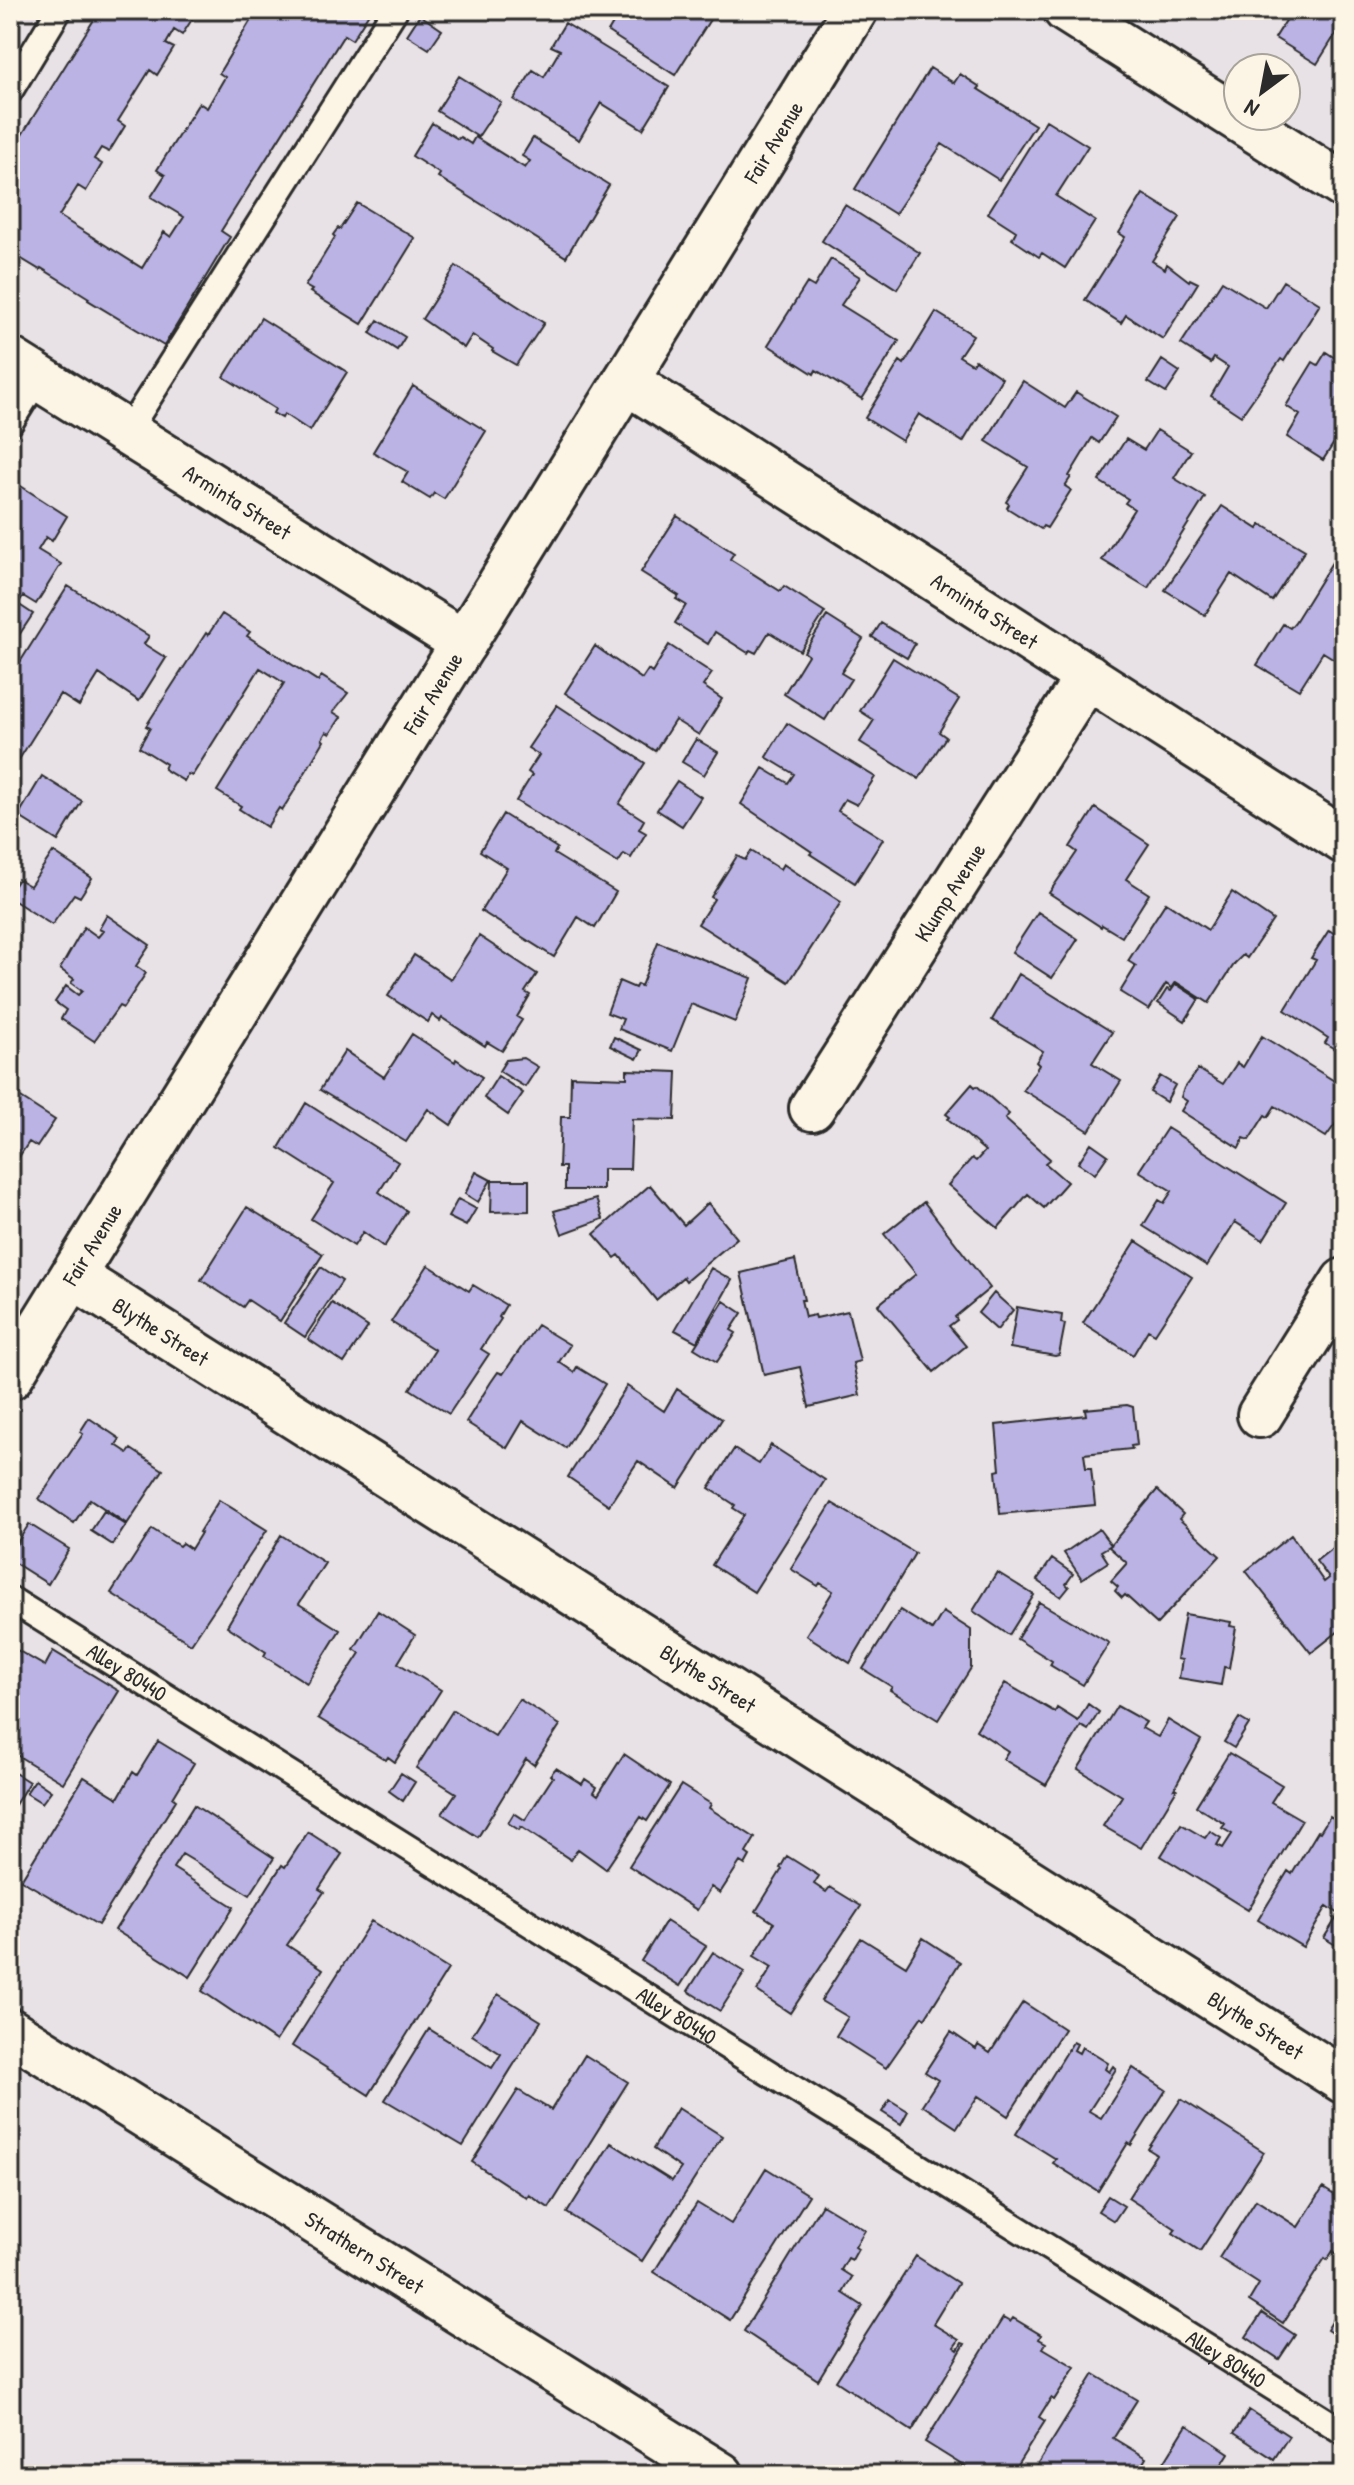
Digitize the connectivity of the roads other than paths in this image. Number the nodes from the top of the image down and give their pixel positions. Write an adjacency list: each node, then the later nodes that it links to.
1 (59, 10): 5 (lane)
2 (395, 10): 10 (lane)
3 (855, 10): 8 (street, Fair Avenue)
4 (1066, 10): 6 (street)
5 (10, 91)
6 (1344, 186)
7 (24, 369): 9 (lane); 10 (street, Arminta Street)
8 (626, 381): 11 (street, Fair Avenue); 12 (street, Arminta Street)
9 (10, 423)
10 (127, 432): 11 (street, Arminta Street)
11 (464, 643): 15 (street, Fair Avenue)
12 (1088, 676): 13 (street, Arminta Street); 14 (street, Klump Avenue)
13 (1344, 841)
14 (812, 1108)
15 (73, 1276): 17 (street, Fair Avenue); 21 (street, Blythe Street)
16 (1344, 1281): 18 (street)
17 (10, 1377)
18 (1260, 1415)
19 (10, 1599): 22 (lane, Alley 80440)
20 (10, 2031): 23 (street, Strathern Street)
21 (1344, 2081)
22 (1344, 2432)
23 (721, 2475)

